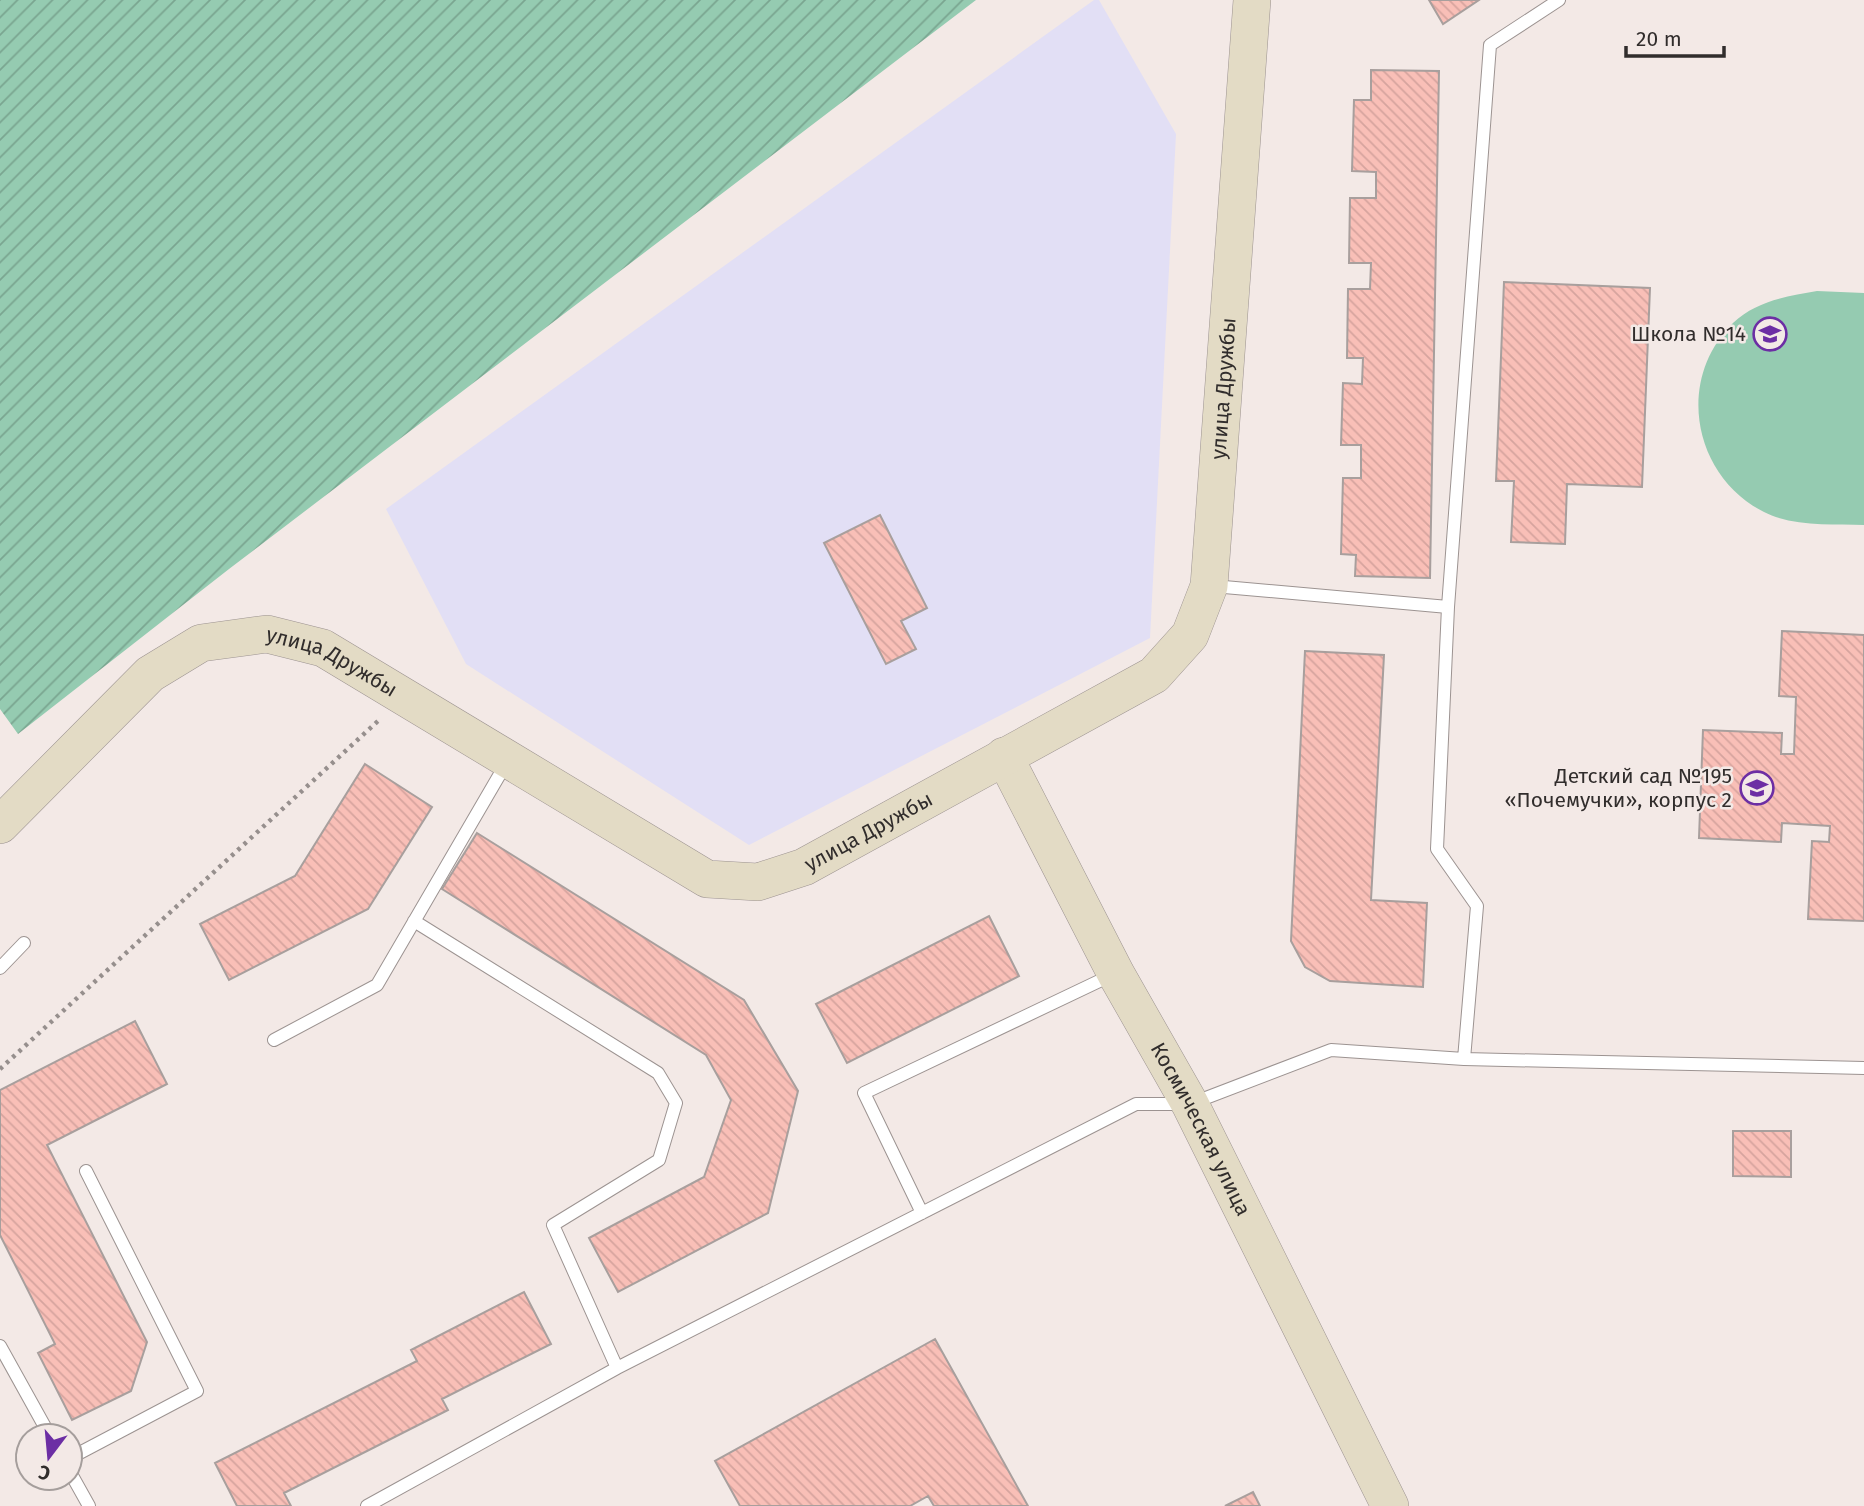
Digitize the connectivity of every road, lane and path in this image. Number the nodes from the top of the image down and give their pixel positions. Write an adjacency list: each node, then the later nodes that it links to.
1 (1252, 0): 3 (street, улица Дружбы)
2 (1559, 0): 4 (lane)
3 (1209, 586): 4 (lane); 6 (street, улица Дружбы)
4 (1448, 607): 14 (lane)
5 (386, 715): 16 (path)
6 (1004, 756): 7 (street, улица Дружбы); 12 (street, Космическая улица)
7 (509, 759): 8 (street, улица Дружбы); 9 (lane)
8 (0, 825)
9 (414, 921): 13 (lane); 21 (lane)
10 (24, 943): 11 (lane)
11 (0, 968)
12 (1116, 974): 17 (street, Космическая улица); 19 (lane)
13 (274, 1040)
14 (1464, 1059): 15 (lane); 17 (lane)
15 (1864, 1068)
16 (0, 1069)
17 (1190, 1104): 19 (lane); 25 (street, Космическая улица)
18 (86, 1171): 23 (lane)
19 (922, 1213): 21 (lane)
20 (0, 1346): 22 (lane)
21 (617, 1368): 24 (lane)
22 (42, 1422)
23 (84, 1451)
24 (367, 1506)
25 (1390, 1506)

